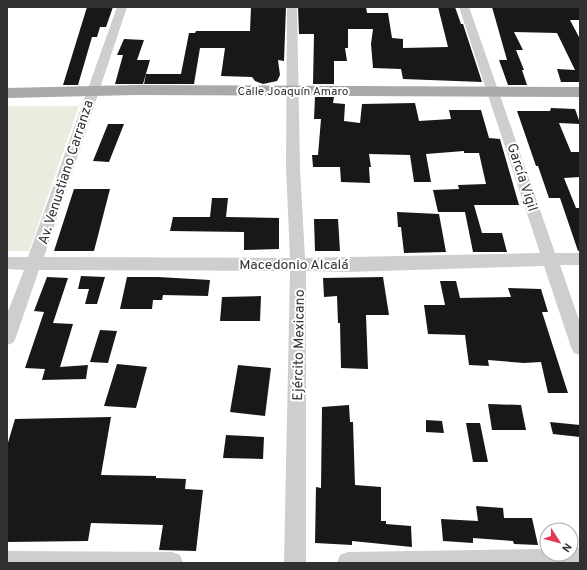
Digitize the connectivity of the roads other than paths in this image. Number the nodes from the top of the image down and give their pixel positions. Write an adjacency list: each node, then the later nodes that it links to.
1 (122, 7): 4 (street, Av. Venustiano Carranza)
2 (292, 7): 5 (street, Ejército Mexicano)
3 (464, 7): 6 (street, García Vigil)
4 (91, 91): 5 (main road, Calle Joaquín Amaro); 8 (main road, Calle Joaquín Amaro); 12 (street, Av. Venustiano Carranza)
5 (293, 91): 6 (main road, Calle Joaquín Amaro); 13 (street, Ejército Mexicano)
6 (495, 92): 7 (main road, Calle Joaquín Amaro); 9 (street, García Vigil)
7 (580, 92)
8 (7, 93)
9 (549, 259): 10 (street, Macedonio Alcalá); 13 (street, Macedonio Alcalá); 15 (street, García Vigil)
10 (580, 260)
11 (7, 263): 12 (street, Macedonio Alcalá)
12 (35, 263): 13 (street, Macedonio Alcalá); 14 (street, Av. Venustiano Carranza)
13 (298, 264): 19 (street, Ejército Mexicano)
14 (7, 337)
15 (580, 347)
16 (580, 559): 20 (street)
17 (7, 562): 18 (street)
18 (172, 563)
19 (295, 563)
20 (348, 563)

